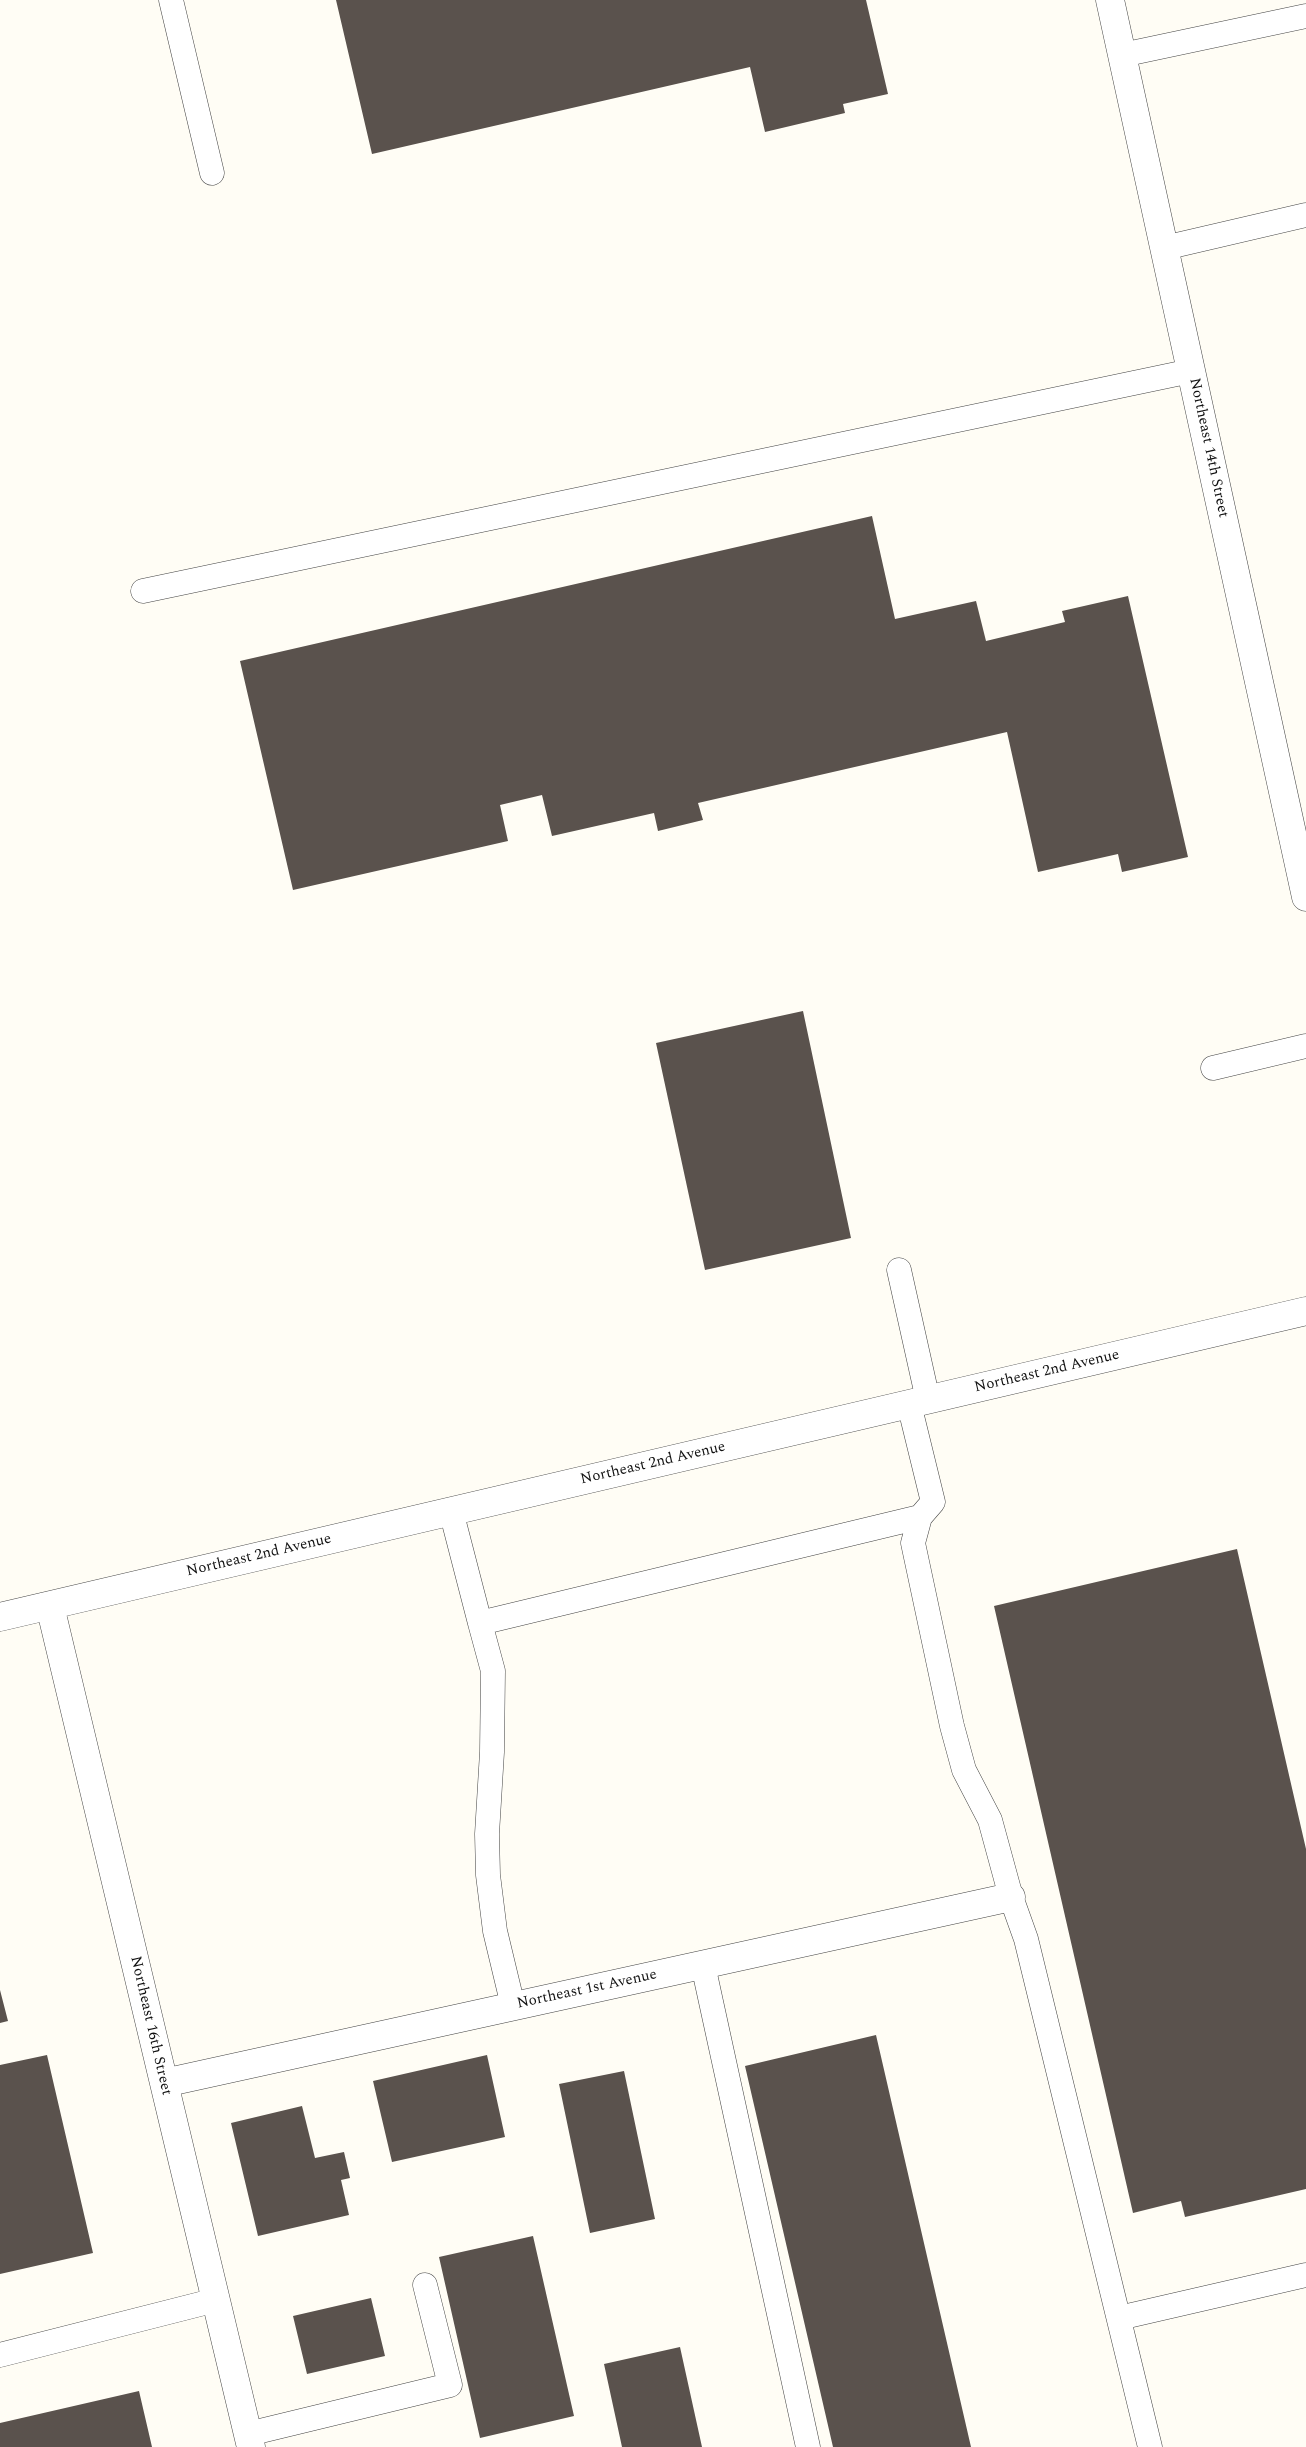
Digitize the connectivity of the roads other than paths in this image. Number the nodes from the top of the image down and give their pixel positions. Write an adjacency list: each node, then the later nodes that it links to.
1 (171, 0): 5 (lane)
2 (1110, 0): 4 (street, Northeast 14th Street)
3 (1306, 16): 4 (lane)
4 (1122, 56): 7 (street, Northeast 14th Street)
5 (212, 174)
6 (1306, 215): 7 (lane)
7 (1164, 248): 8 (street, Northeast 14th Street)
8 (1191, 371): 9 (lane); 10 (street, Northeast 14th Street)
9 (143, 591)
10 (1306, 897)
11 (1306, 1046): 12 (lane)
12 (1213, 1068)
13 (899, 1270): 15 (lane)
14 (1306, 1311): 15 (street, Northeast 2nd Avenue)
15 (918, 1402): 16 (street, Northeast 2nd Avenue); 17 (lane)
16 (451, 1511): 18 (street, Northeast 2nd Avenue); 20 (lane)
17 (920, 1517): 20 (lane); 21 (lane)
18 (50, 1606): 19 (street, Northeast 2nd Avenue); 24 (street, Northeast 16th Street)
19 (0, 1617)
20 (480, 1623): 23 (lane)
21 (1011, 1896): 22 (street, Northeast 1st Avenue); 28 (lane)
22 (703, 1965): 23 (street, Northeast 1st Avenue); 31 (lane)
23 (512, 2006): 24 (street, Northeast 1st Avenue)
24 (164, 2083): 27 (street, Northeast 16th Street)
25 (1306, 2275): 28 (lane)
26 (425, 2285): 30 (lane)
27 (216, 2300): 29 (lane); 30 (street, Northeast 16th Street)
28 (1119, 2318): 32 (lane)
29 (0, 2355)
30 (249, 2441)
31 (808, 2447)
32 (1150, 2447)

